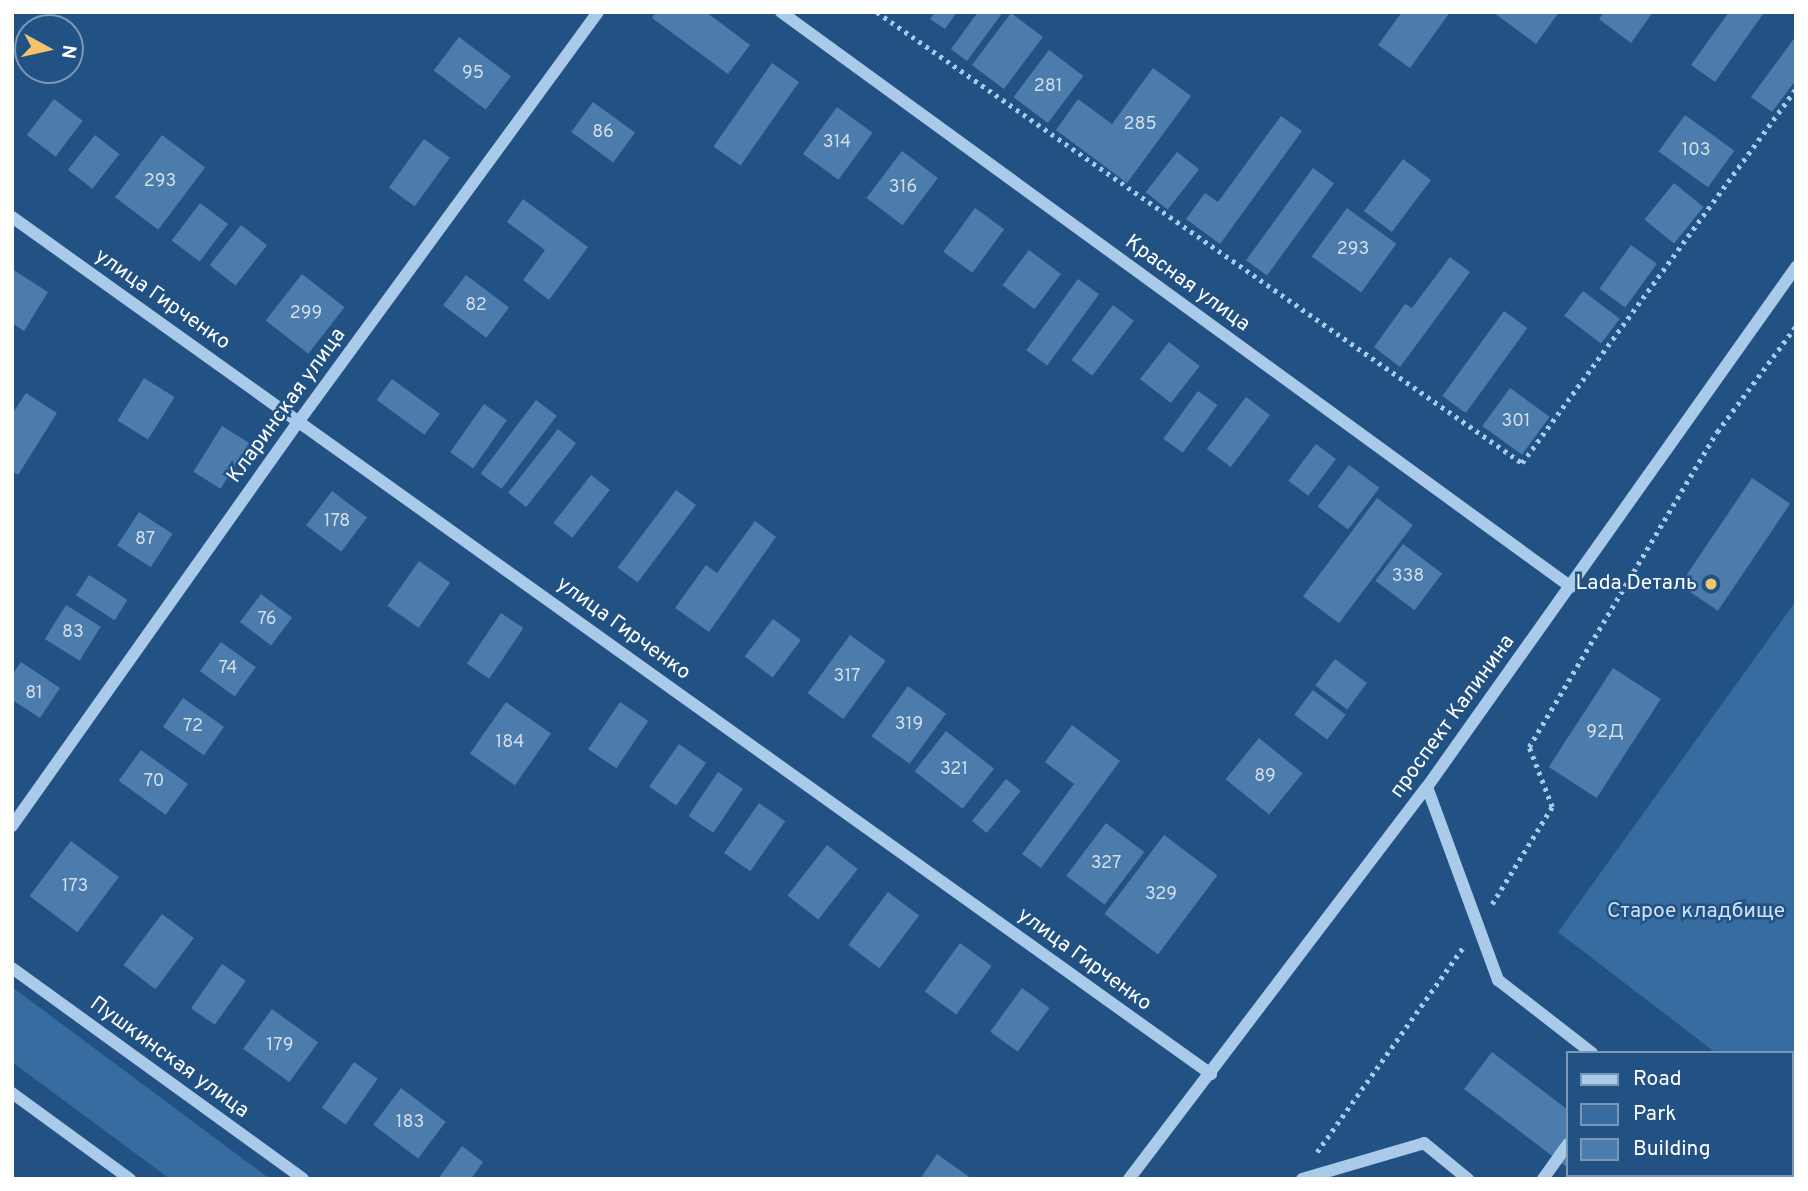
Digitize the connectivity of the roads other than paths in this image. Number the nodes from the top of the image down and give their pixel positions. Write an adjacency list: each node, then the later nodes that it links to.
1 (598, 12): 5 (street, Кларинская улица)
2 (781, 12): 6 (street, Красная улица)
3 (12, 217): 5 (street, улица Гирченко)
4 (1796, 267): 6 (street, проспект Калинина)
5 (299, 421): 8 (street, Кларинская улица); 11 (street, улица Гирченко)
6 (1571, 587): 7 (street, проспект Калинина)
7 (1427, 787): 10 (street); 11 (street, проспект Калинина)
8 (12, 826)
9 (12, 968): 15 (street, Пушкинская улица)
10 (1589, 1051)
11 (1211, 1074): 16 (street, проспект Калинина)
12 (12, 1093): 14 (street)
13 (1566, 1147): 19 (street)
14 (131, 1179)
15 (303, 1179)
16 (1129, 1179)
17 (1302, 1179): 18 (street)
18 (1468, 1179)
19 (1543, 1179)

